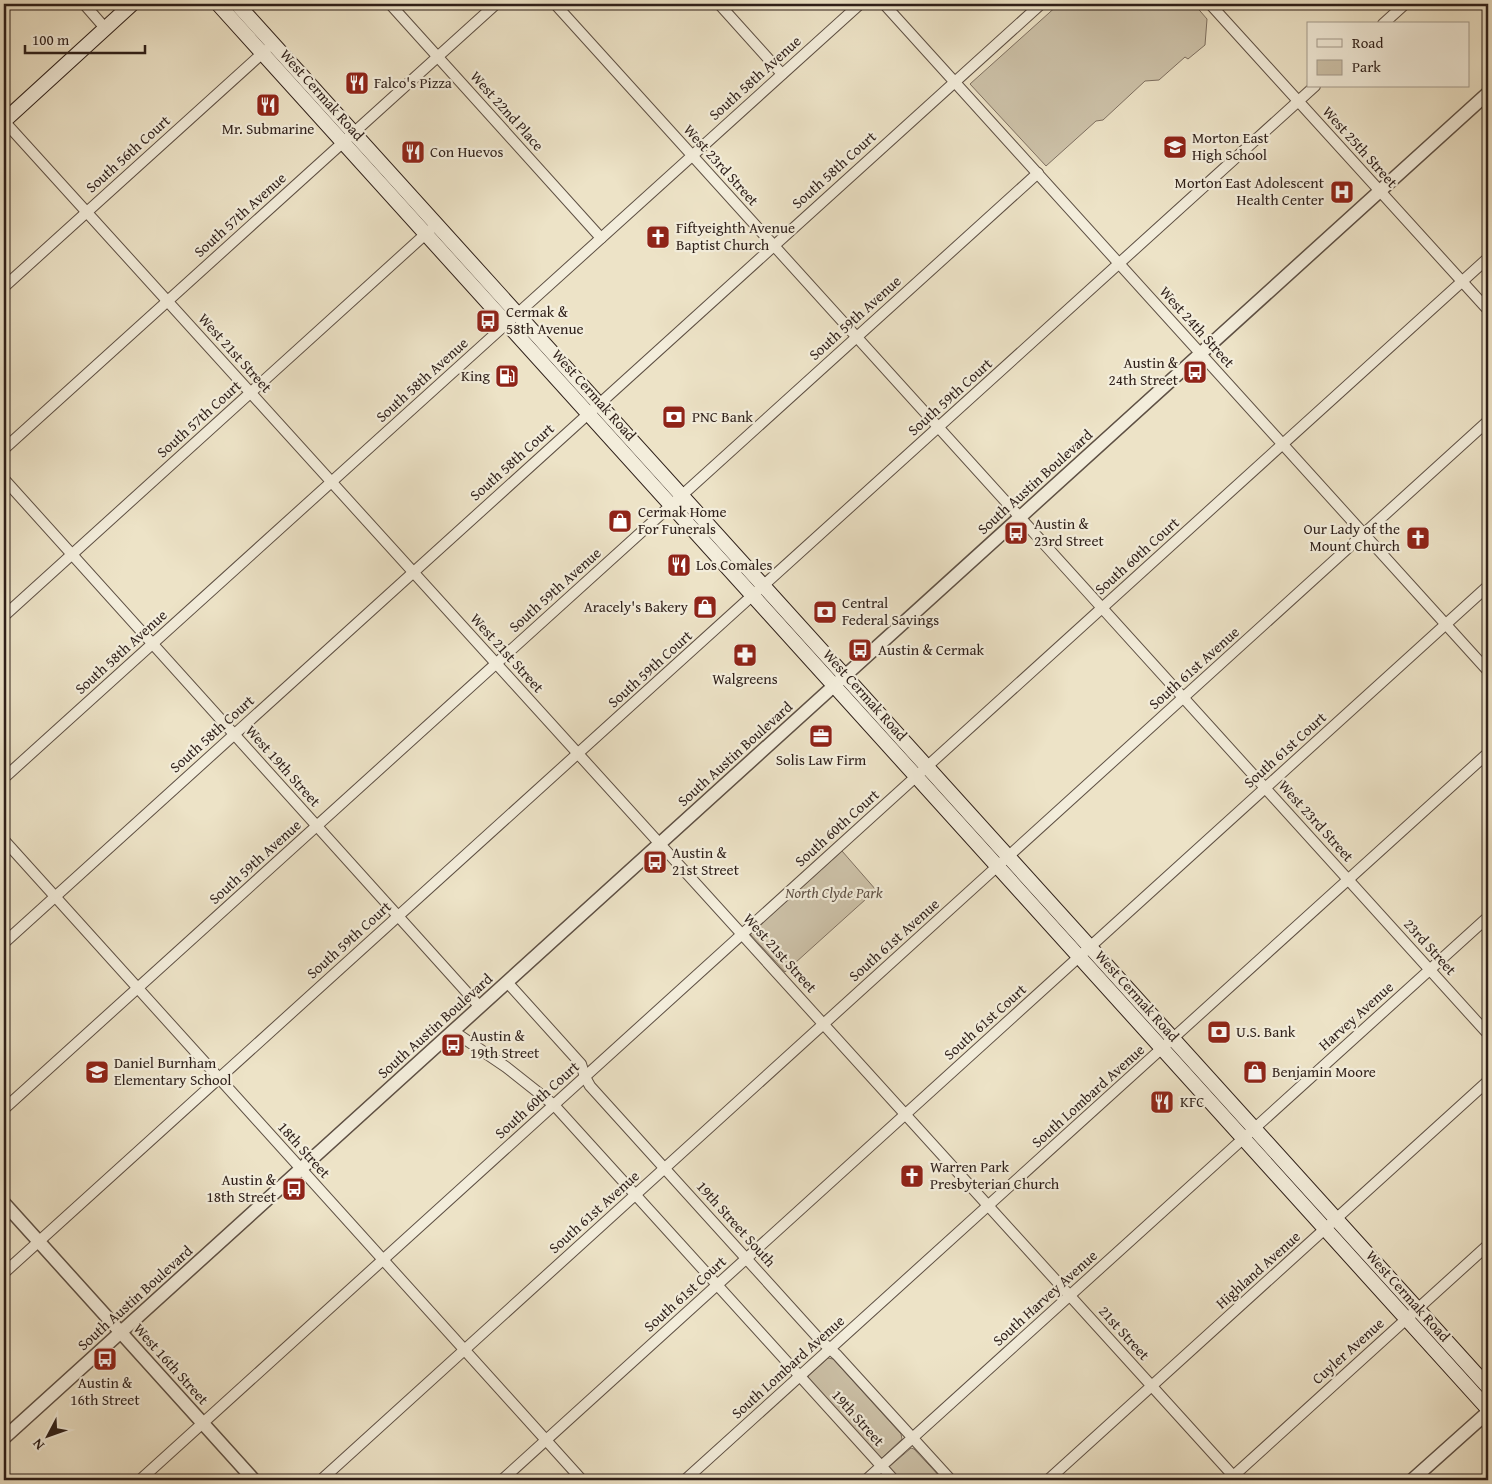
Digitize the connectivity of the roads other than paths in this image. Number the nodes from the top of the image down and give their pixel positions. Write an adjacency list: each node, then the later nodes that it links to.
1 (84, 4): 15 (street)
2 (132, 4): 15 (main road)
3 (218, 4): 16 (main road, West Cermak Road)
4 (237, 4): 16 (main road, West Cermak Road)
5 (390, 4): 17 (street, West 22nd Place)
6 (496, 4): 17 (street, South 57th Avenue)
7 (555, 4): 25 (street, West 23rd Street)
8 (719, 4): 18 (street)
9 (860, 4): 18 (street, South 58th Avenue)
10 (884, 4): 19 (street, West 24th Street)
11 (1041, 4): 19 (street, South 58th Court)
12 (1405, 4): 14 (street)
13 (1217, 6): 22 (street, West 25th Street)
14 (1386, 22)
15 (105, 28): 23 (main road)
16 (268, 49): 24 (main road, West Cermak Road); 28 (street, South 56th Court)
17 (438, 56): 24 (street, South 57th Avenue); 30 (street, West 22nd Place)
18 (782, 74): 25 (street, South 58th Avenue)
19 (955, 82): 26 (street, West 24th Street); 31 (street, South 58th Court)
20 (1313, 88): 22 (street, South 59th Court)
21 (1488, 93): 27 (street, South Austin Boulevard)
22 (1298, 101): 27 (street, West 25th Street); 33 (street, South 59th Court)
23 (4, 121): 28 (street, West 21st Street)
24 (348, 138): 29 (main road, West Cermak Road); 36 (street, South 57th Avenue)
25 (692, 155): 30 (street, South 58th Avenue); 31 (street, West 23rd Street)
26 (1038, 173): 33 (street, West 24th Street); 39 (street, South 59th Avenue)
27 (1380, 192): 34 (street, West 25th Street); 40 (street, South Austin Boulevard)
28 (87, 212): 35 (street, South 56th Court); 36 (street, West 21st Street)
29 (431, 229): 38 (main road, West Cermak Road); 41 (street, South 57th Court)
30 (601, 238): 38 (street, South 58th Avenue)
31 (774, 246): 39 (street, West 23rd Street); 42 (street, South 58th Court)
32 (1488, 258): 34 (street, South 60th Court)
33 (1120, 264): 40 (street, West 24th Street); 44 (street, South 59th Court)
34 (1462, 282): 37 (street, West 25th Street); 45 (street, South 60th Court)
35 (4, 287)
36 (168, 301): 41 (street, West 21st Street); 46 (street, South 57th Avenue)
37 (1488, 310)
38 (512, 318): 42 (main road, West Cermak Road); 48 (street, South 58th Avenue)
39 (856, 337): 44 (street, West 23rd Street); 49 (street, South 59th Avenue)
40 (1201, 353): 45 (street, West 24th Street); 50 (street, South Austin Boulevard)
41 (250, 392): 48 (street, West 21st Street); 52 (street, South 57th Court)
42 (593, 409): 49 (main road, West Cermak Road); 53 (street, South 58th Court)
43 (1488, 421): 51 (street, South 61st Avenue)
44 (938, 428): 50 (street, West 23rd Street); 55 (street, South 59th Court)
45 (1283, 444): 51 (street, West 24th Street); 56 (street, South 60th Court)
46 (4, 449)
47 (4, 479): 52 (street, West 19th Street)
48 (332, 482): 53 (street, West 21st Street); 59 (street, South 58th Avenue)
49 (676, 500): 55 (main road, West Cermak Road); 60 (street, South 59th Avenue)
50 (1020, 518): 56 (street, West 23rd Street); 62 (street, South Austin Boulevard)
51 (1364, 534): 58 (street, West 24th Street); 63 (street, South 61st Avenue)
52 (72, 554): 57 (street, South 57th Court); 59 (street, West 19th Street)
53 (414, 572): 60 (street, West 21st Street); 64 (street, South 58th Court)
54 (1488, 586): 58 (street, South 61st Court)
55 (758, 591): 62 (main road, West Cermak Road); 66 (street, South 59th Court)
56 (1102, 608): 63 (street, West 23rd Street); 67 (street, South 60th Court)
57 (4, 616)
58 (1446, 624): 61 (street, West 24th Street); 69 (street, South 61st Court)
59 (152, 644): 64 (street, West 19th Street); 68 (street, South 58th Avenue)
60 (496, 663): 66 (street, West 21st Street); 70 (street, South 59th Avenue)
61 (1488, 671)
62 (840, 681): 67 (main road, West Cermak Road); 72 (street, South Austin Boulevard)
63 (1184, 698): 69 (street, West 23rd Street); 73 (street, South 61st Avenue)
64 (234, 734): 70 (street, West 19th Street); 75 (street, South 58th Court)
65 (1488, 753): 74 (street, South Lombard Avenue)
66 (578, 754): 72 (street, West 21st Street); 76 (street, South 59th Court)
67 (922, 772): 73 (main road, West Cermak Road); 78 (street, South 60th Court)
68 (4, 778)
69 (1265, 788): 74 (street, West 23rd Street); 80 (street, South 61st Court)
70 (317, 826): 76 (street, West 19th Street); 83 (street, South 59th Avenue)
71 (4, 840): 75 (street, 18th Street)
72 (660, 844): 78 (street, West 21st Street); 82 (street, South Austin Boulevard)
73 (1003, 861): 80 (main road, West Cermak Road); 85 (street, South 61st Avenue)
74 (1349, 880): 81 (street, 23rd Street); 88 (street, South Lombard Avenue)
75 (55, 897): 79 (street, South 58th Court); 83 (street, 18th Street)
76 (398, 916): 84 (street, West 19th Street); 91 (street, South 59th Court)
77 (1488, 917): 81 (street, Harvey Avenue)
78 (742, 934): 85 (street, West 21st Street); 90 (street, South 60th Court)
79 (4, 944)
80 (1084, 952): 88 (main road, West Cermak Road); 89 (main road, West Cermak Road); 95 (street, South 61st Court)
81 (1430, 969): 87 (street, 23rd Street); 96 (street, Harvey Avenue)
82 (507, 982): 84 (street, South Austin Boulevard); 90 (street, 19th Street South)
83 (138, 988): 91 (street, 18th Street); 94 (street, South 59th Avenue)
84 (480, 1007): 86 (street, South Austin Boulevard)
85 (824, 1024): 95 (street, West 21st Street); 98 (street, South 61st Avenue)
86 (453, 1031): 93 (street); 99 (street, South Austin Boulevard)
87 (1488, 1034)
88 (1173, 1039): 89 (street, South Lombard Avenue); 96 (main road, West Cermak Road)
89 (1162, 1048): 97 (main road, West Cermak Road); 102 (street, South Lombard Avenue)
90 (584, 1077): 93 (street, South 60th Court); 98 (street, 19th Street South)
91 (219, 1078): 99 (street, 18th Street); 105 (street, South 59th Court)
92 (1488, 1081): 103 (street, Highland Avenue)
93 (554, 1105): 100 (street); 108 (street, South 60th Court)
94 (4, 1109)
95 (906, 1114): 102 (street, West 21st Street); 107 (street, South 61st Court)
96 (1255, 1128): 97 (street, Harvey Avenue); 103 (main road, West Cermak Road)
97 (1244, 1138): 104 (main road, West Cermak Road); 111 (street, South Harvey Avenue)
98 (665, 1168): 100 (street, South 61st Avenue); 107 (street, 19th Street South)
99 (301, 1169): 108 (street, 18th Street); 114 (street, South Austin Boulevard)
100 (635, 1195): 110 (street); 116 (street, South 61st Avenue)
101 (4, 1203): 105 (street, West 16th Street)
102 (988, 1206): 111 (street, 21st Street); 115 (street, South Lombard Avenue)
103 (1336, 1219): 104 (street, Highland Avenue); 112 (main road, West Cermak Road)
104 (1326, 1229): 113 (main road, West Cermak Road); 118 (street, Highland Avenue)
105 (38, 1242): 109 (street, South 59th Court); 114 (street, West 16th Street)
106 (1488, 1245): 112 (street, Cuyler Avenue)
107 (746, 1258): 110 (street, South 61st Court); 115 (street, 19th Street South)
108 (383, 1260): 116 (street, 18th Street); 121 (street, South 60th Court)
109 (4, 1273)
110 (717, 1285): 117 (street); 124 (street, South 61st Court)
111 (1070, 1296): 118 (street, 21st Street); 123 (street, South Harvey Avenue)
112 (1418, 1309): 113 (street, Cuyler Avenue); 119 (main road, West Cermak Road)
113 (1407, 1319): 120 (main road, West Cermak Road); 126 (street, Cuyler Avenue)
114 (120, 1333): 121 (street, West 16th Street); 122 (street, South Austin Boulevard)
115 (830, 1349): 117 (street, South Lombard Avenue); 123 (street, 19th Street South)
116 (464, 1350): 124 (street, 18th Street); 129 (street, South 61st Avenue)
117 (800, 1376): 125 (street, 19th Street); 132 (street, South Lombard Avenue)
118 (1152, 1386): 126 (street, 21st Street); 136 (street, Highland Avenue)
119 (1488, 1387)
120 (1488, 1410): 137 (street)
121 (202, 1424): 127 (street, South 60th Court); 128 (street, West 16th Street)
122 (4, 1438)
123 (912, 1438): 125 (street, South Harvey Avenue); 135 (street, 19th Street South)
124 (546, 1440): 130 (street, South 61st Court); 131 (street, 18th Street)
125 (882, 1466): 133 (street, South Harvey Avenue); 134 (street, 19th Street)
126 (1233, 1479)
127 (140, 1480)
128 (254, 1480)
129 (321, 1480)
130 (502, 1480)
131 (582, 1480)
132 (686, 1480)
133 (866, 1480)
134 (894, 1480)
135 (950, 1480)
136 (1048, 1480)
137 (1412, 1480)

